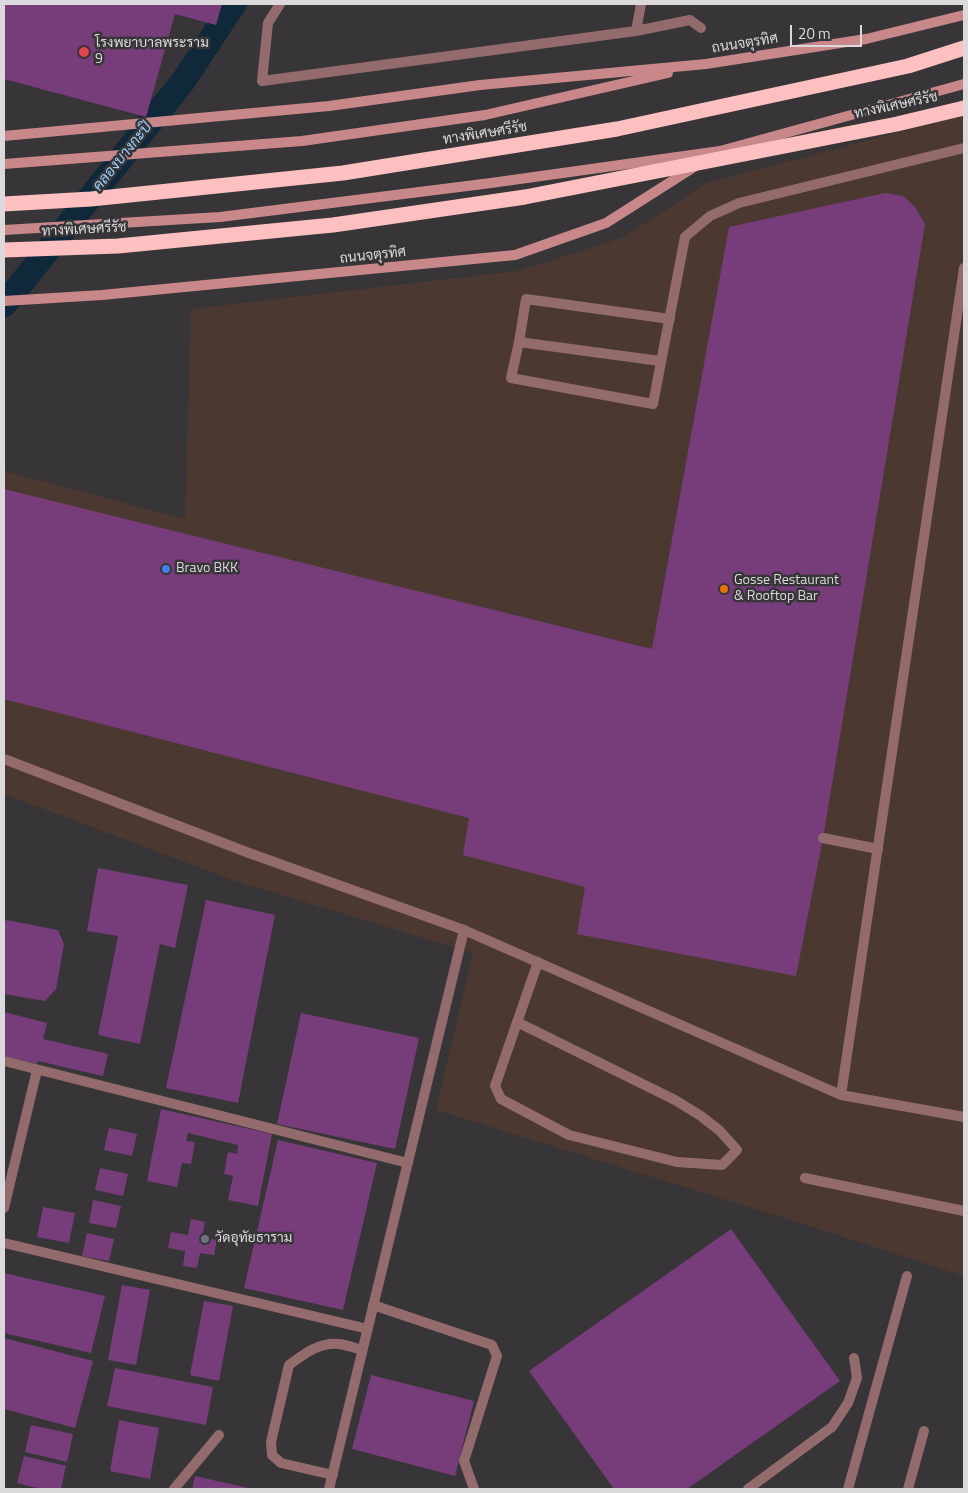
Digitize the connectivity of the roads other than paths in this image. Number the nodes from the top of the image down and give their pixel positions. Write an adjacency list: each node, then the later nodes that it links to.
1 (280, 4): 5 (street)
2 (641, 4): 5 (street)
3 (964, 15): 7 (main road, ถนนจตุรทิศ)
4 (700, 28): 5 (street)
5 (636, 32)
6 (964, 48): 14 (highway, ทางพิเศษศรีรัช)
7 (706, 64): 10 (main road, ถนนจตุรทิศ); 13 (main road, ถนนจตุรทิศ)
8 (964, 84): 12 (main road, ถนนจตุรทิศ)
9 (964, 108): 16 (highway, ทางพิเศษศรีรัช, bridge)
10 (4, 136)
11 (964, 148): 19 (street)
12 (720, 151): 15 (main road, ถนนจตุรทิศ); 18 (main road, ถนนจตุรทิศ)
13 (4, 164)
14 (4, 204)
15 (4, 230)
16 (4, 250)
17 (964, 268): 24 (street)
18 (4, 302)
19 (670, 319): 20 (street); 21 (street)
20 (519, 342): 21 (street); 21 (street)
21 (660, 361)
22 (4, 759): 25 (street)
23 (824, 838): 24 (street)
24 (878, 849): 30 (street)
25 (464, 930): 26 (street); 32 (street)
26 (538, 962): 27 (street); 30 (street)
27 (517, 1022): 27 (street)
28 (4, 1061): 29 (street)
29 (37, 1070): 32 (street); 34 (street)
30 (841, 1094): 31 (street)
31 (964, 1117)
32 (408, 1163): 38 (street)
33 (805, 1178): 35 (street)
34 (4, 1208)
35 (964, 1210)
36 (4, 1243): 39 (street)
37 (907, 1276): 49 (street)
38 (373, 1306): 39 (street); 47 (street)
39 (368, 1329): 40 (street)
40 (362, 1350): 44 (street); 44 (street)
41 (854, 1358): 48 (street)
42 (924, 1431): 50 (street)
43 (219, 1435): 45 (street)
44 (332, 1475): 46 (street)
45 (174, 1489)
46 (329, 1489)
47 (474, 1489)
48 (748, 1489)
49 (848, 1489)
50 (908, 1489)

